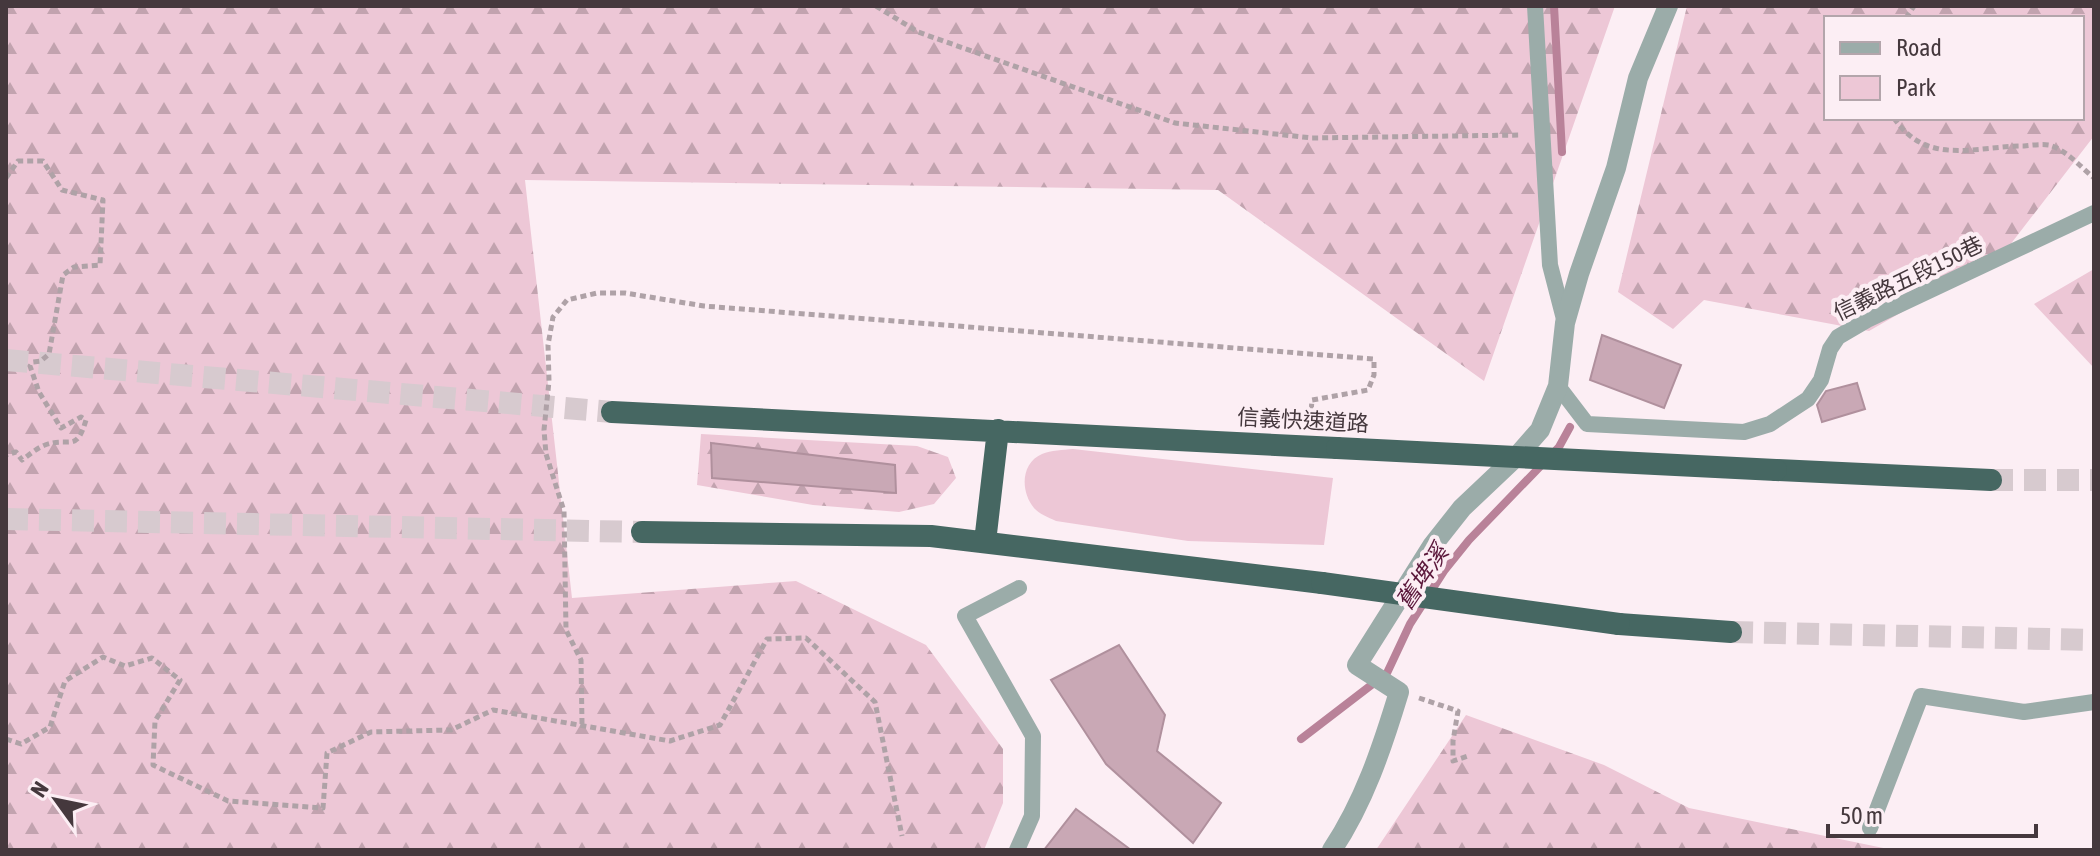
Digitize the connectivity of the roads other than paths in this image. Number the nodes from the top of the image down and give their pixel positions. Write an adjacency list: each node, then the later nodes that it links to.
1 (1535, 6): 4 (lane)
2 (1668, 6): 4 (street)
3 (2094, 213): 5 (lane, 信義路五段150巷)
4 (1565, 323): 5 (street)
5 (1558, 386): 16 (street)
6 (612, 412): 7 (highway, 信義快速道路)
7 (998, 430): 8 (highway, 信義快速道路, bridge); 10 (highway)
8 (1991, 480)
9 (642, 532): 10 (highway)
10 (985, 542): 12 (highway, bridge)
11 (1019, 588): 15 (lane)
12 (1731, 632)
13 (2094, 702): 14 (lane)
14 (1870, 828)
15 (1017, 850)
16 (1332, 850)

